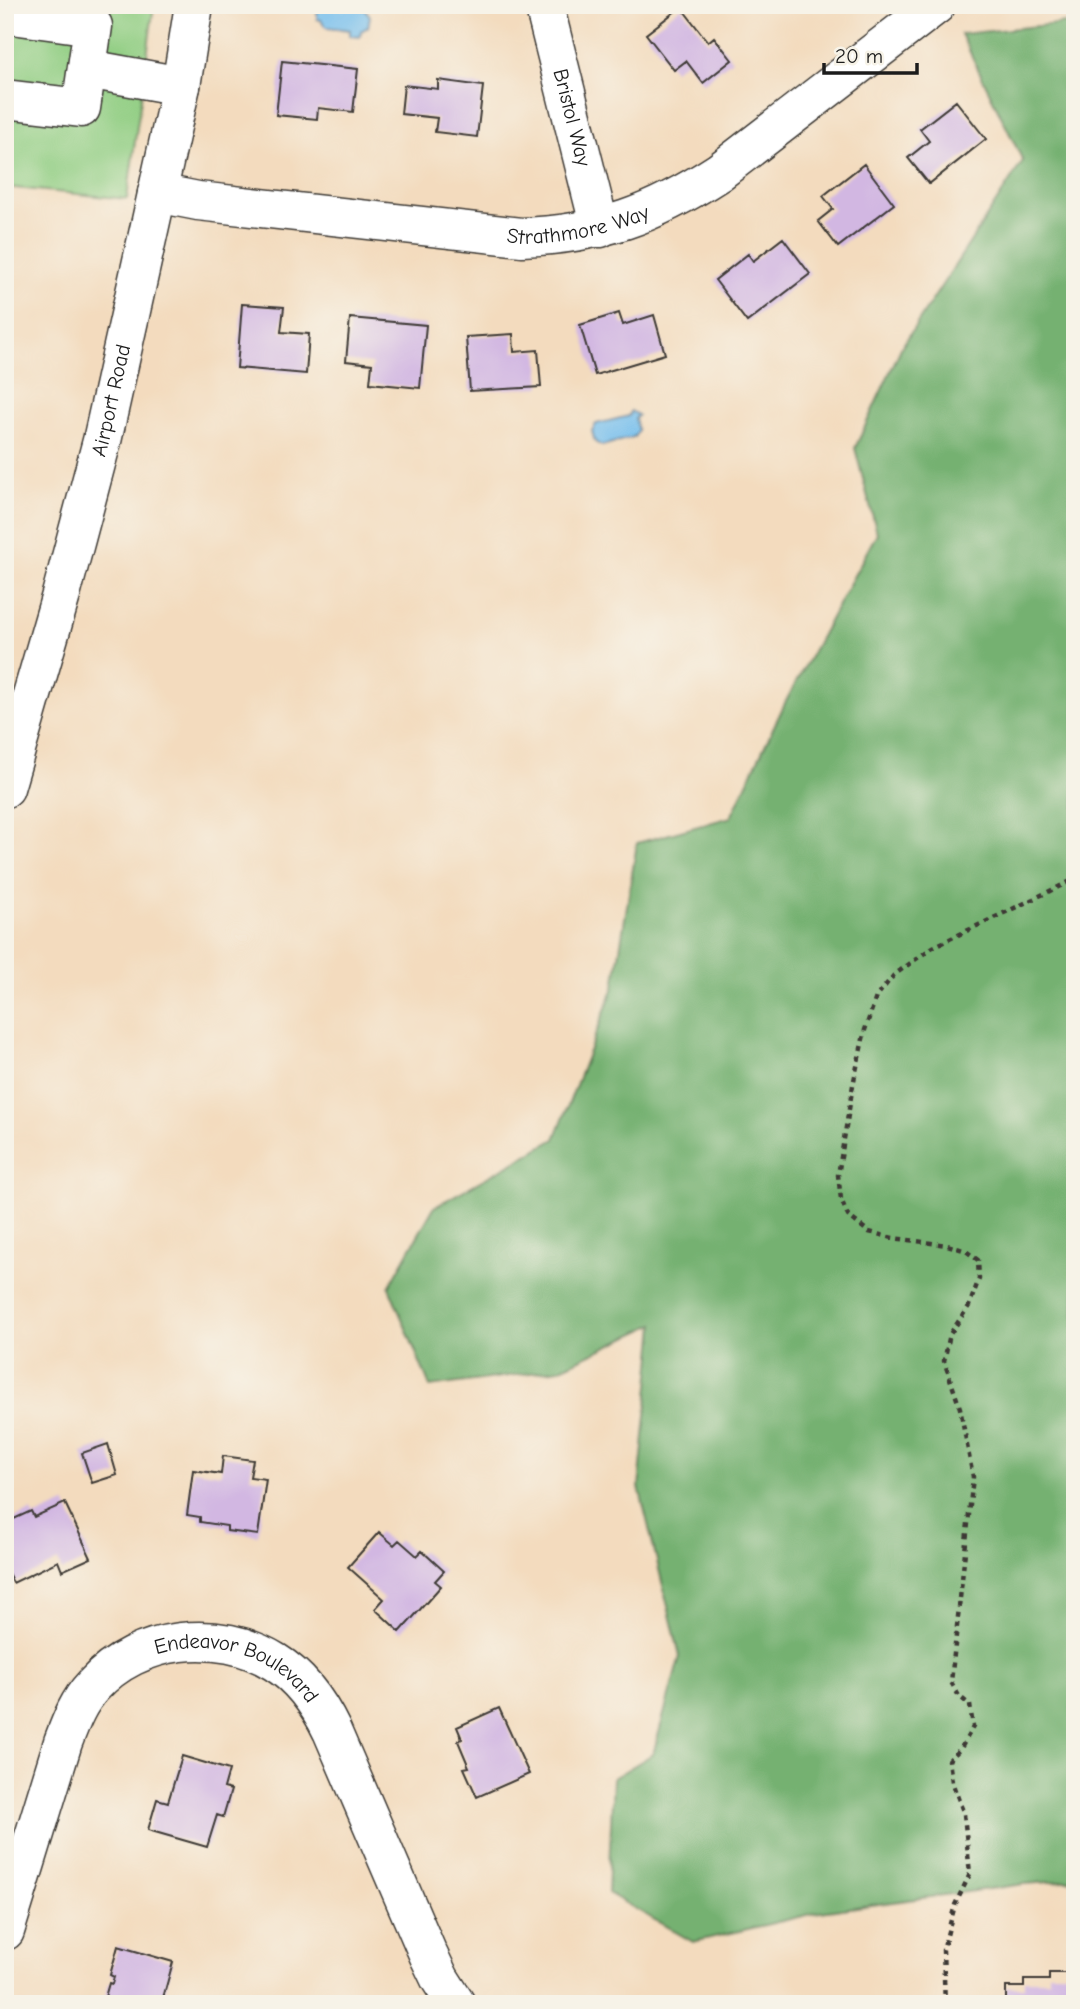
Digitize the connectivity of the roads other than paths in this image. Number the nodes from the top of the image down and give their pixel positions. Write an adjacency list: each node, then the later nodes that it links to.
1 (194, 5): 6 (street, Airport Road)
2 (544, 5): 9 (street, Bristol Way)
3 (936, 5): 9 (street, Strathmore Way)
4 (5, 14): 5 (street)
5 (88, 69): 6 (street); 7 (street)
6 (181, 86): 8 (street, Airport Road)
7 (5, 99)
8 (157, 193): 9 (street, Strathmore Way); 10 (street, Airport Road)
9 (600, 228)
10 (5, 788)
11 (5, 1931): 12 (street, Endeavor Boulevard)
12 (456, 2004)

